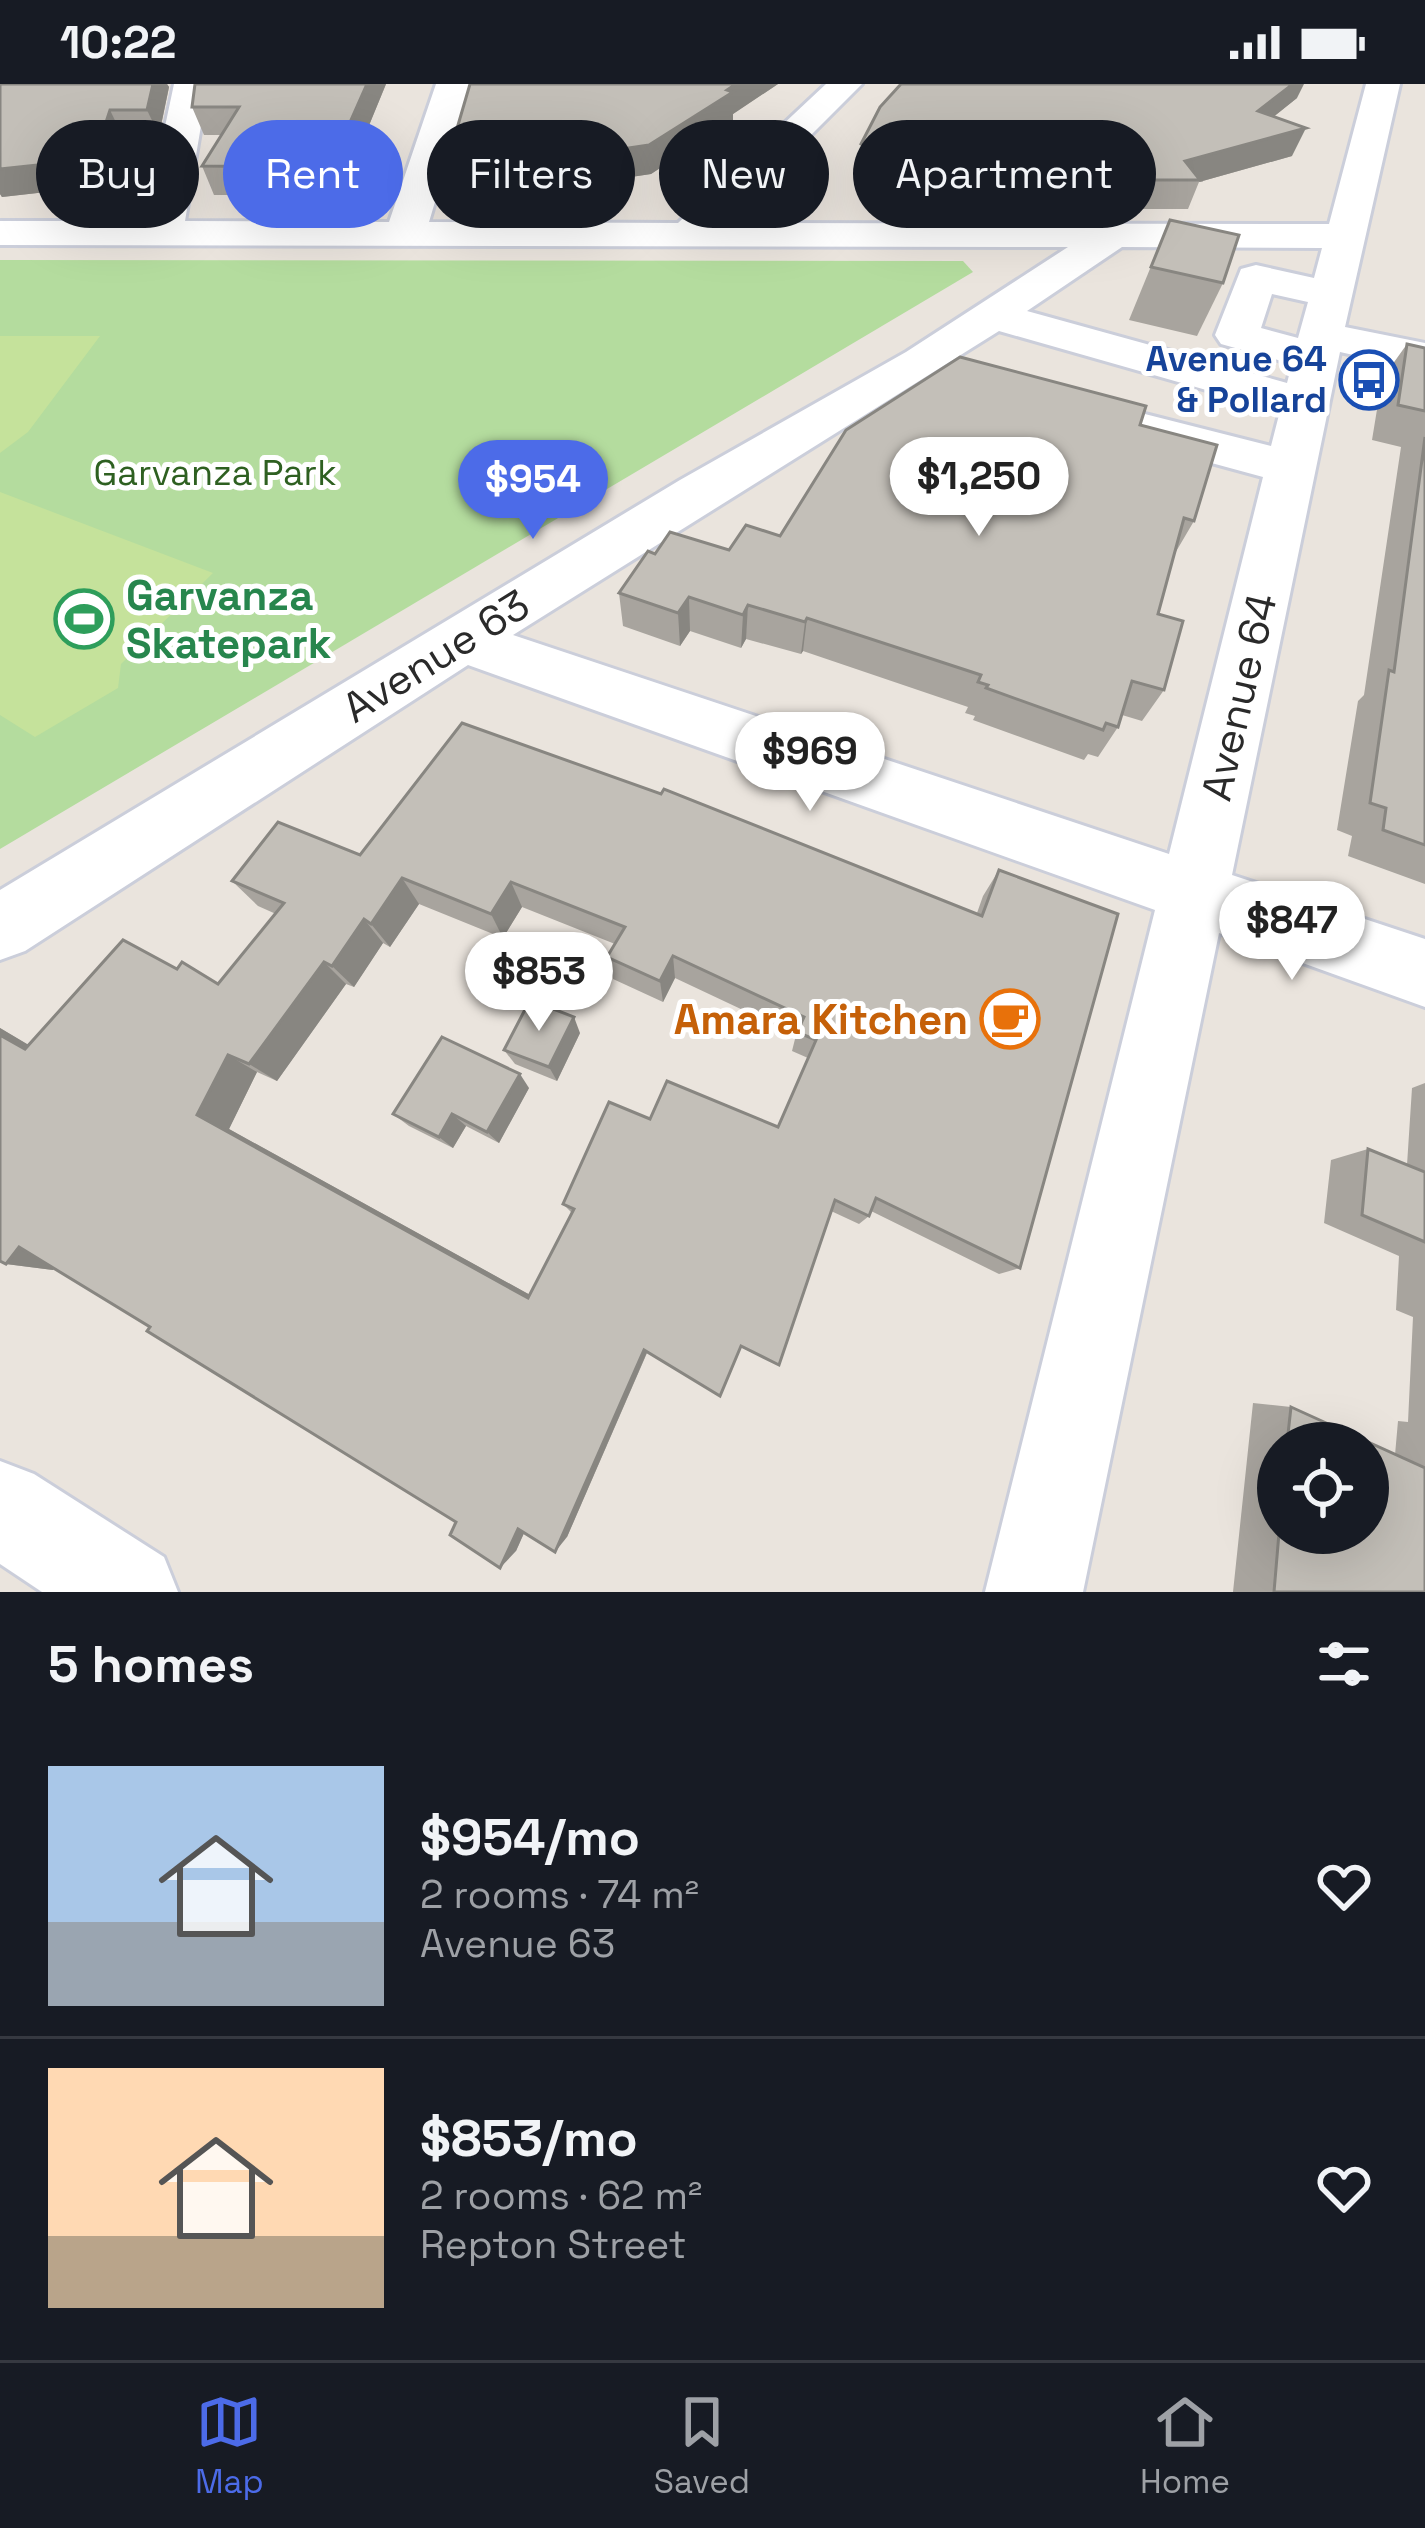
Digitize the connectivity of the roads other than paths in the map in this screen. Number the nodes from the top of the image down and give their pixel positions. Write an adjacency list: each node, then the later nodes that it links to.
1 (190, 84): 10 (street)
2 (453, 84): 8 (street)
3 (845, 84): 9 (street)
4 (1383, 84): 5 (street, Avenue 64)
5 (1368, 153): 6 (street); 14 (street, Avenue 64)
6 (1318, 181)
7 (1272, 201): 13 (street)
8 (406, 231): 9 (street); 10 (street)
9 (692, 231): 12 (street)
10 (163, 232): 11 (street)
11 (0, 233)
12 (1117, 233): 13 (street); 15 (street, Avenue 63)
13 (1187, 233): 14 (street)
14 (1346, 236): 16 (street, Avenue 64)
15 (992, 315): 17 (street); 19 (street, Avenue 63)
16 (1319, 347): 17 (street); 18 (street); 21 (street, Avenue 64)
17 (1117, 350): 21 (street)
18 (1425, 357)
19 (922, 362): 20 (street); 22 (street, Avenue 63)
20 (987, 381)
21 (1291, 468): 23 (street, Avenue 64)
22 (462, 640): 23 (street); 24 (street, Avenue 63)
23 (1194, 893): 25 (street); 28 (street, Avenue 64)
24 (0, 928)
25 (1425, 973)
26 (0, 1508): 27 (street)
27 (129, 1592)
28 (1034, 1592)

